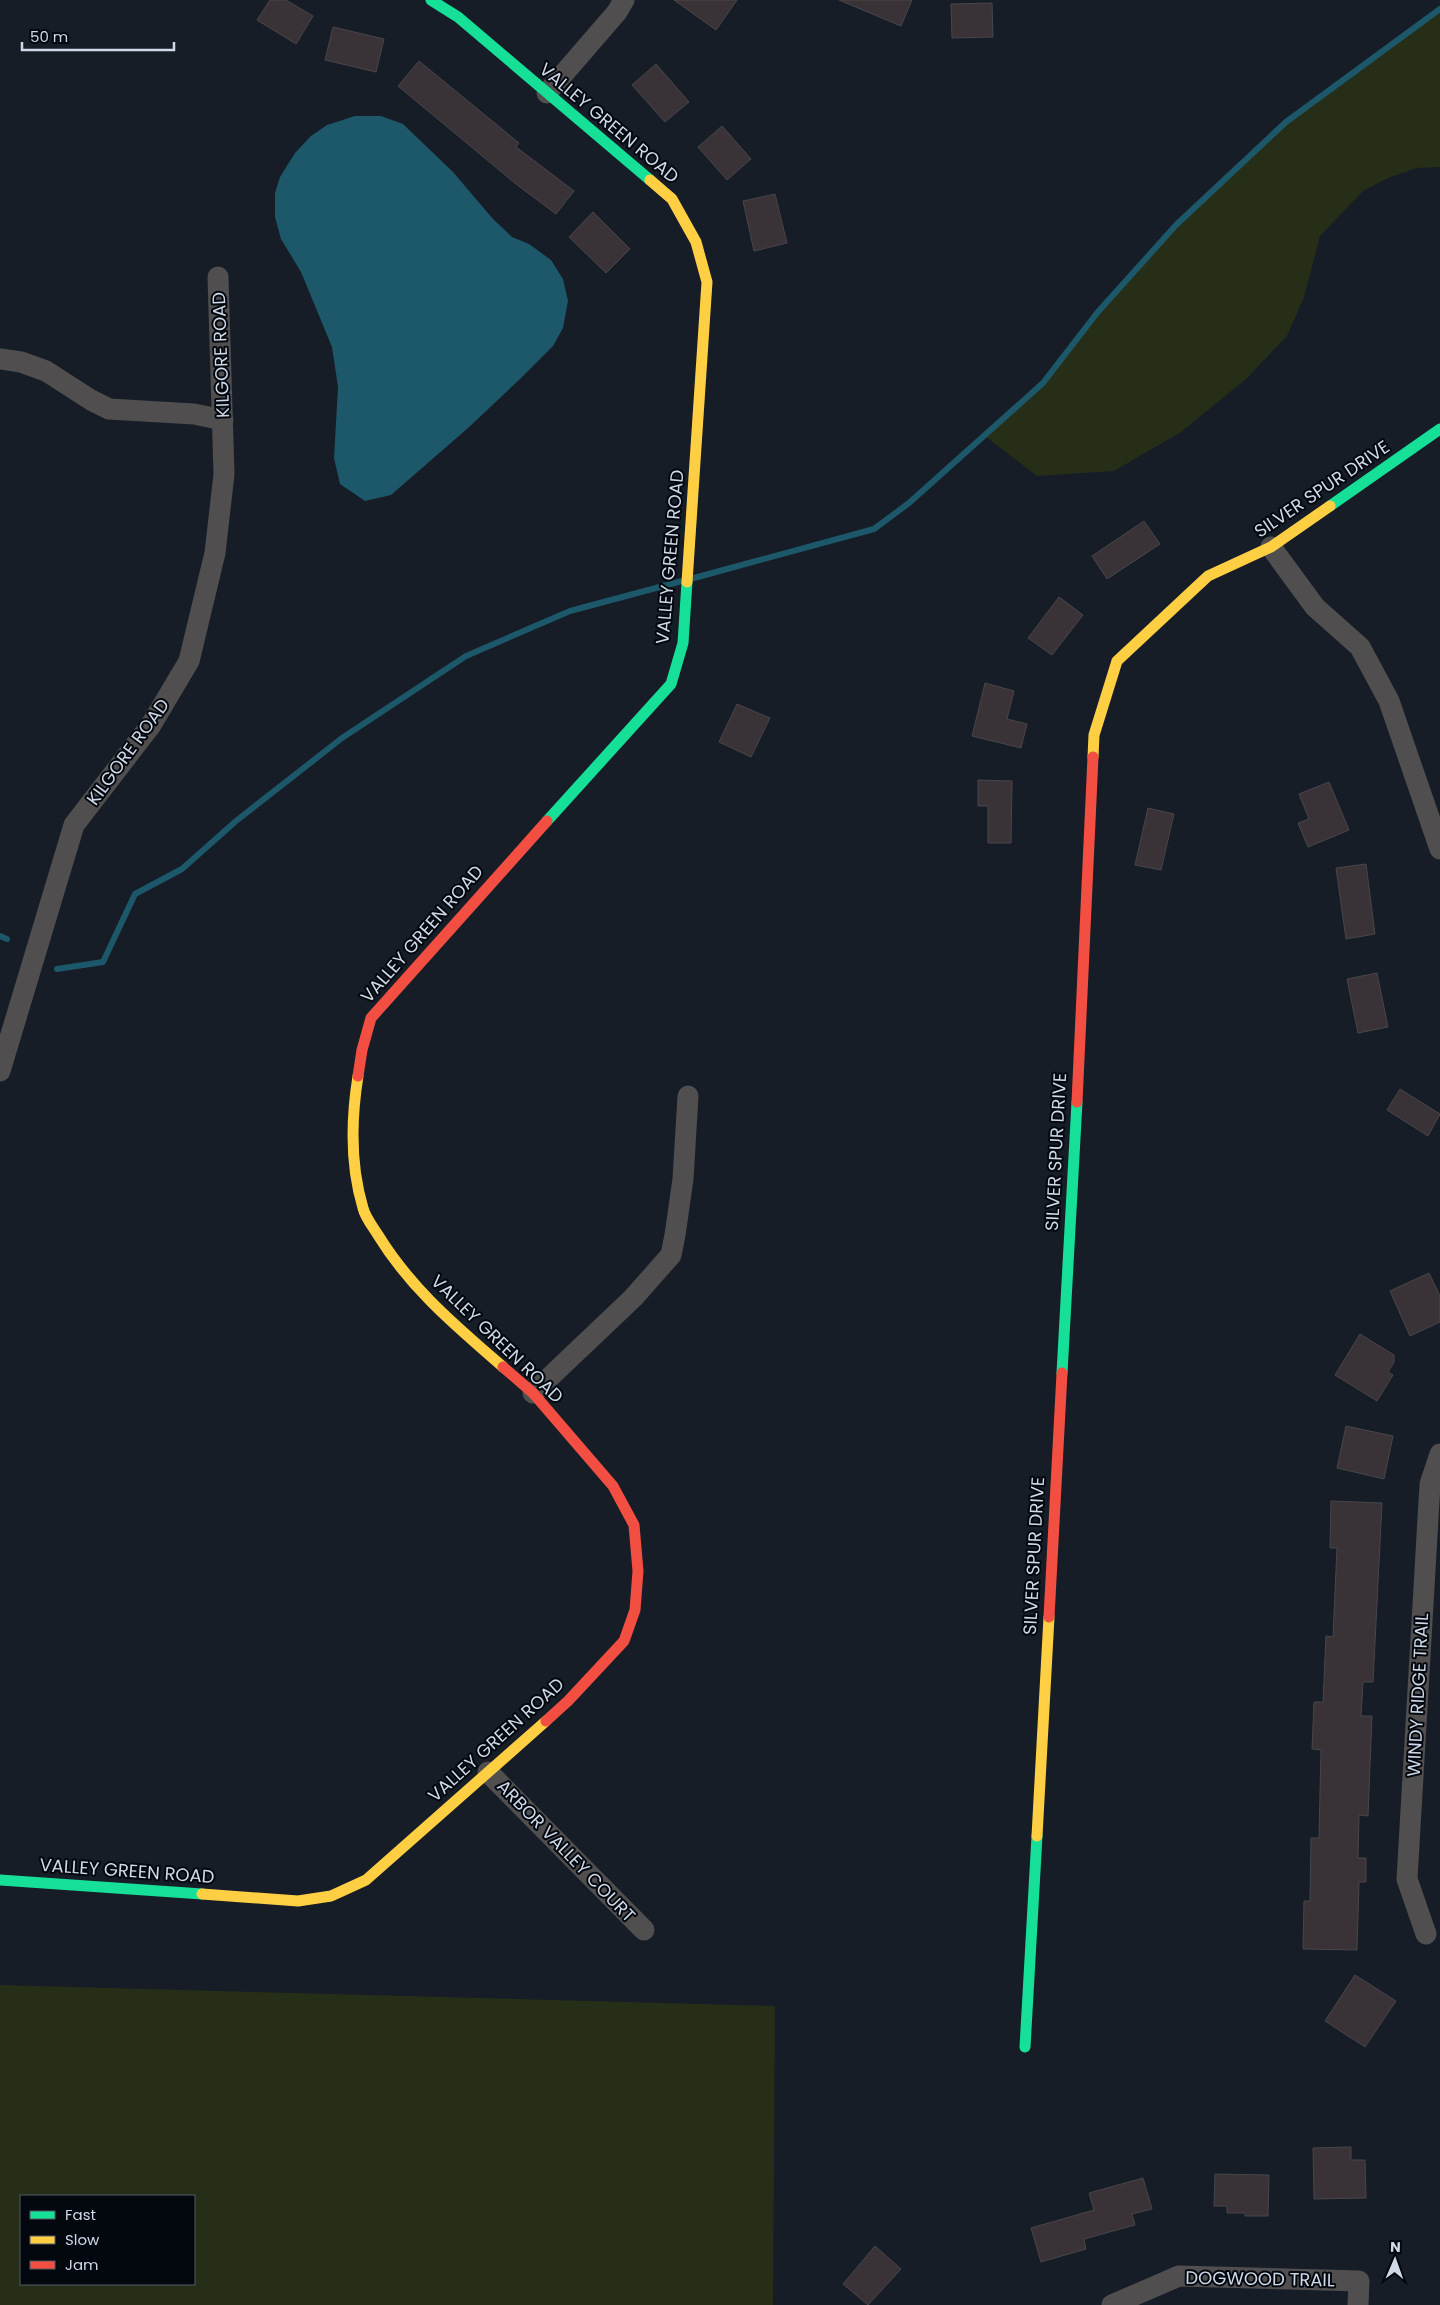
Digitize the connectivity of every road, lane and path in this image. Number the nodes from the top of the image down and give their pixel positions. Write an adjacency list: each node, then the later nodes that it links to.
1 (431, 0): 3 (street, VALLEY GREEN ROAD)
2 (624, 0): 3 (street)
3 (547, 93): 12 (street, VALLEY GREEN ROAD)
4 (218, 277): 6 (street, KILGORE ROAD)
5 (0, 359): 6 (street)
6 (223, 420): 10 (street, KILGORE ROAD)
7 (1440, 429): 8 (street, SILVER SPUR DRIVE)
8 (1271, 547): 9 (street); 18 (street, SILVER SPUR DRIVE)
9 (1440, 850)
10 (0, 1071)
11 (688, 1096): 12 (street)
12 (533, 1393): 14 (street, VALLEY GREEN ROAD)
13 (1440, 1454): 17 (street, WINDY RIDGE TRAIL)
14 (488, 1772): 15 (street, VALLEY GREEN ROAD); 16 (street, ARBOR VALLEY COURT)
15 (0, 1880)
16 (644, 1930)
17 (1426, 1934)
18 (1025, 2047)
19 (1112, 2305): 20 (street, DOGWOOD TRAIL)
20 (1358, 2305)

